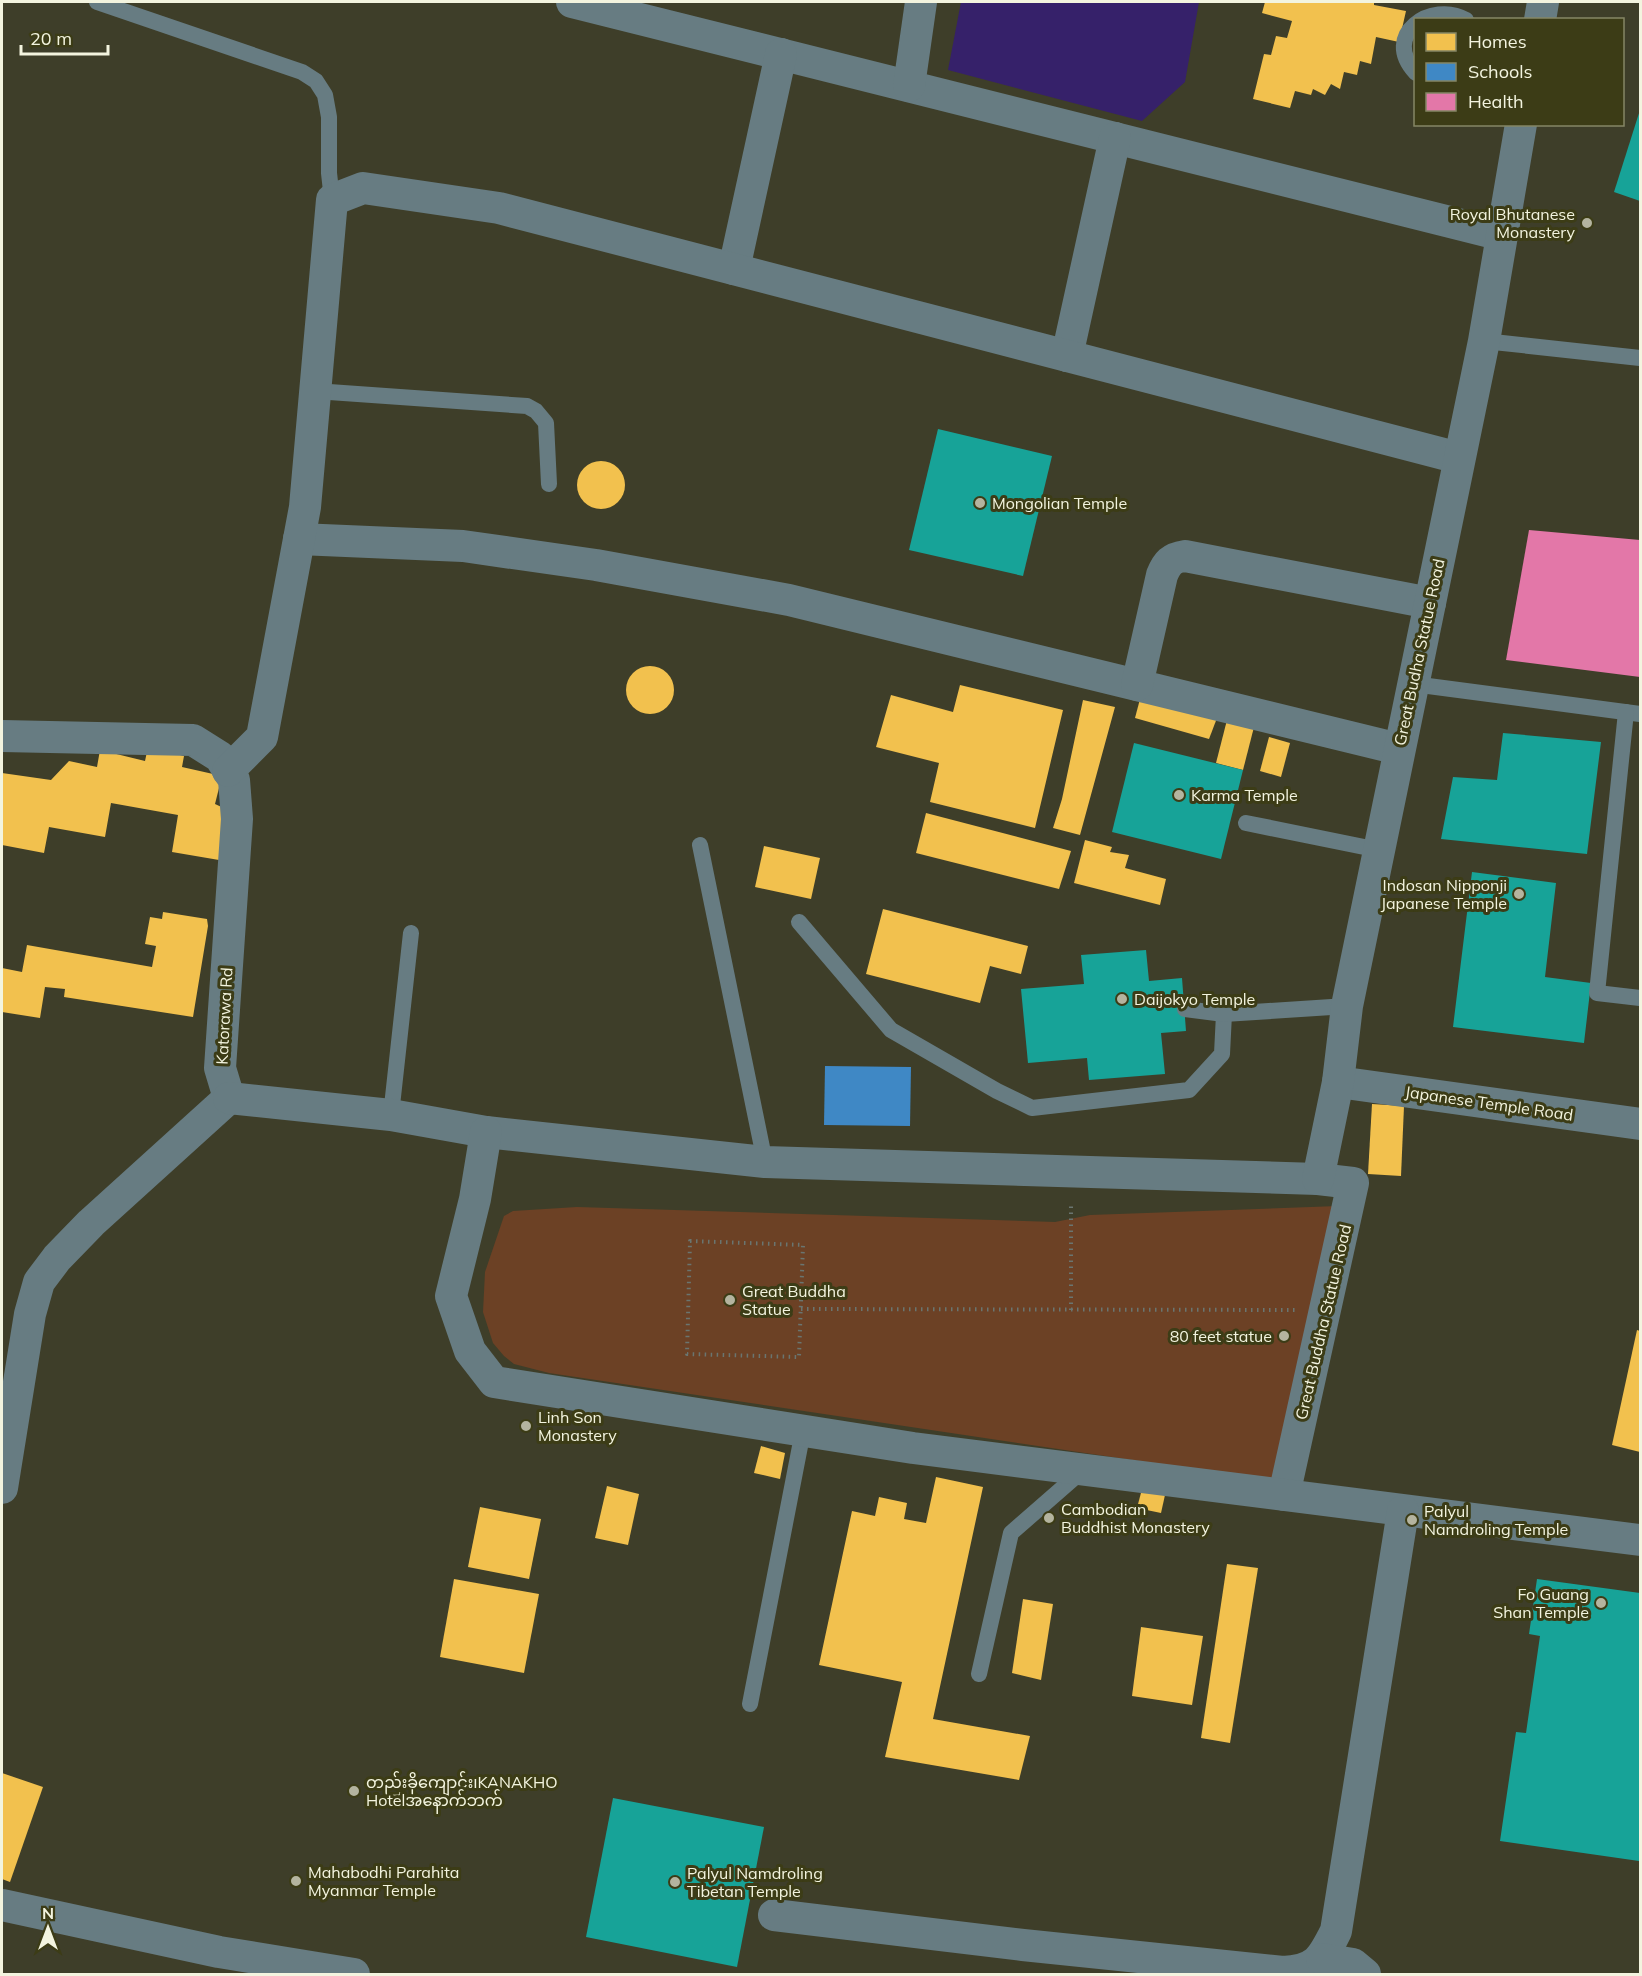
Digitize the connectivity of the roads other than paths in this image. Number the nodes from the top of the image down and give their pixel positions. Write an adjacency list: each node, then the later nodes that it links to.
1 (97, 2): 14 (lane)
2 (572, 2): 9 (street)
3 (921, 2): 11 (street)
4 (1543, 2): 7 (street)
5 (1415, 18): 6 (lane)
6 (1464, 18)
7 (1540, 18)
8 (1414, 19): 10 (lane)
9 (781, 54): 11 (street); 16 (street)
10 (1414, 72)
11 (909, 86): 13 (street)
12 (1521, 126): 15 (street, Great Budha Statue Road)
13 (1115, 138): 15 (street); 18 (street)
14 (332, 200): 16 (street); 20 (street)
15 (1502, 235): 17 (street, Great Budha Statue Road)
16 (734, 269): 18 (street)
17 (1484, 341): 19 (lane); 21 (street, Great Budha Statue Road)
18 (1066, 356): 21 (street)
19 (1641, 358)
20 (315, 391): 22 (lane); 23 (street)
21 (1459, 458): 24 (street, Great Budha Statue Road)
22 (549, 484)
23 (299, 539): 26 (street); 30 (street)
24 (1430, 603): 25 (street, Great Budha Statue Road); 26 (street)
25 (1413, 684): 27 (lane); 29 (street, Great Budha Statue Road)
26 (1137, 685): 29 (street)
27 (1633, 713): 36 (lane)
28 (2, 736): 30 (street, Katorawa Rd)
29 (1399, 749): 33 (street, Great Budha Statue Road)
30 (228, 771): 41 (street, Katorawa Rd)
31 (1246, 824): 33 (lane)
32 (700, 845): 45 (lane)
33 (1379, 850): 37 (street, Great Budha Statue Road)
34 (799, 922): 39 (lane)
35 (411, 933): 42 (lane)
36 (1641, 998)
37 (1347, 1006): 39 (lane); 40 (street, Great Budha Statue Road)
38 (1185, 1009): 39 (lane)
39 (1224, 1014)
40 (1338, 1082): 43 (street, Japanese Temple Road); 46 (street, Great Budha Statue Road)
41 (230, 1098): 42 (street); 49 (street)
42 (391, 1115): 44 (street)
43 (1641, 1124)
44 (486, 1132): 45 (street); 47 (street)
45 (765, 1162): 46 (street)
46 (1318, 1179): 50 (street, Great Buddha Statue Road)
47 (803, 1431): 48 (street); 54 (lane)
48 (1082, 1471): 50 (street); 53 (lane)
49 (2, 1488)
50 (1284, 1495): 51 (street)
51 (1403, 1511): 52 (street); 57 (street)
52 (1641, 1540)
53 (979, 1674)
54 (750, 1704)
55 (2, 1905): 59 (street)
56 (774, 1915): 58 (street)
57 (1322, 1959): 58 (street); 60 (street)
58 (1282, 1973)
59 (354, 1974)
60 (1365, 1974)

